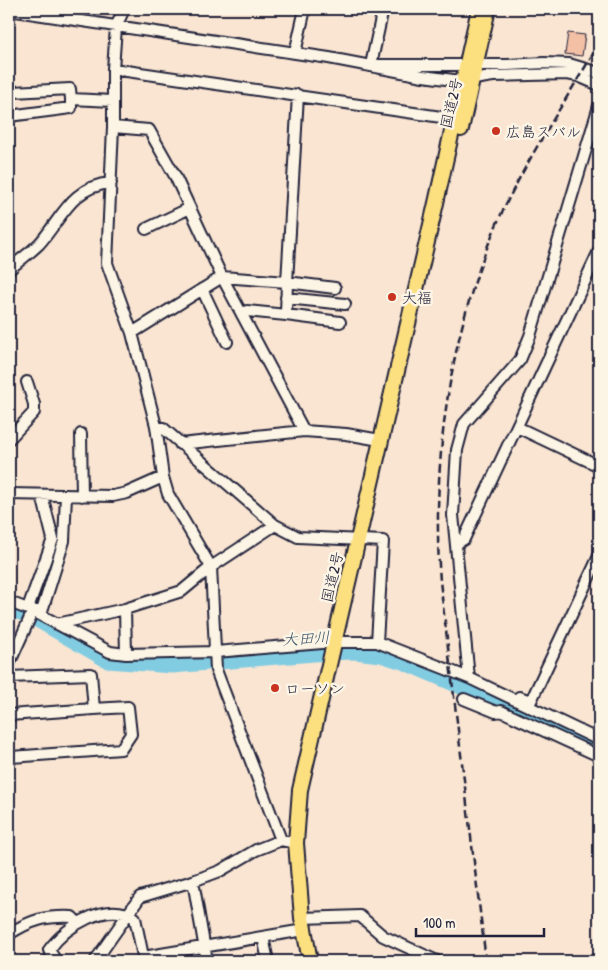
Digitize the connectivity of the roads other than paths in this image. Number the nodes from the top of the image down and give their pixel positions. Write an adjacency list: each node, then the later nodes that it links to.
1 (124, 9): 7 (street)
2 (305, 9): 8 (street)
3 (383, 9): 9 (street)
4 (479, 9): 11 (highway, 国道2号)
5 (488, 9): 11 (highway, 国道2号)
6 (9, 10): 7 (street)
7 (116, 27): 8 (street); 10 (street)
8 (295, 53): 9 (street)
9 (371, 65): 11 (street); 11 (street)
10 (113, 69): 15 (street); 17 (street)
11 (469, 73): 12 (street); 13 (street); 20 (highway, 国道2号); 23 (highway, 国道2号)
12 (599, 74)
13 (599, 85)
14 (9, 94): 16 (street)
15 (298, 95): 20 (street); 29 (street)
16 (71, 99): 17 (street); 19 (street)
17 (113, 101): 21 (street)
18 (599, 106): 55 (street)
19 (9, 116)
20 (455, 119): 23 (highway, 国道2号)
21 (113, 127): 22 (street); 24 (street)
22 (111, 183): 27 (street); 37 (street)
23 (436, 203): 45 (highway, 国道2号)
24 (190, 208): 25 (street); 28 (street)
25 (146, 229)
26 (599, 251): 41 (street)
27 (9, 270)
28 (222, 277): 29 (street); 31 (street); 34 (street)
29 (287, 282): 30 (street); 32 (street)
30 (335, 288)
31 (202, 289): 37 (street); 38 (street)
32 (286, 298): 33 (street); 35 (street)
33 (345, 304)
34 (242, 315): 35 (street); 42 (street)
35 (286, 315): 36 (street)
36 (340, 322)
37 (132, 333): 40 (street)
38 (227, 342)
39 (27, 382): 44 (street)
40 (156, 426): 46 (street); 48 (street)
41 (517, 427): 47 (street); 55 (street)
42 (304, 431): 45 (street); 46 (street)
43 (81, 434): 52 (street)
44 (9, 439)
45 (380, 440): 54 (highway, 国道2号)
46 (180, 444): 53 (street)
47 (599, 466)
48 (163, 478): 52 (street); 57 (street)
49 (9, 494): 50 (street)
50 (42, 495): 51 (street); 60 (street)
51 (66, 495): 52 (street); 60 (street)
52 (82, 496)
53 (275, 525): 54 (street); 57 (street)
54 (358, 538): 62 (highway, 国道2号); 63 (street)
55 (456, 544): 68 (street)
56 (599, 556): 69 (street)
57 (211, 567): 59 (street); 64 (street)
58 (9, 602): 60 (street)
59 (125, 609): 61 (street); 65 (street)
60 (32, 611): 61 (street); 66 (street)
61 (57, 624): 65 (street)
62 (334, 642): 63 (street); 64 (street); 77 (highway, 国道2号)
63 (377, 642): 68 (street)
64 (216, 652): 65 (street); 76 (street)
65 (126, 654)
66 (9, 664)
67 (9, 677): 71 (street)
68 (469, 678): 69 (street)
69 (508, 698): 73 (street)
70 (464, 699): 75 (street)
71 (94, 709): 72 (street); 74 (street)
72 (9, 715)
73 (599, 740)
74 (9, 755)
75 (599, 756)
76 (281, 840): 77 (street); 78 (street)
77 (296, 844): 81 (highway, 国道2号)
78 (193, 882): 79 (street); 84 (street)
79 (128, 914): 80 (street); 85 (street); 87 (street)
80 (78, 923): 82 (street); 86 (street)
81 (303, 924): 83 (street); 90 (highway, 国道2号); 91 (street)
82 (9, 934)
83 (264, 937): 84 (street); 89 (street)
84 (204, 946): 85 (street); 88 (street)
85 (144, 959)
86 (56, 961)
87 (94, 961)
88 (207, 961)
89 (268, 961)
90 (310, 961)
91 (438, 961)

